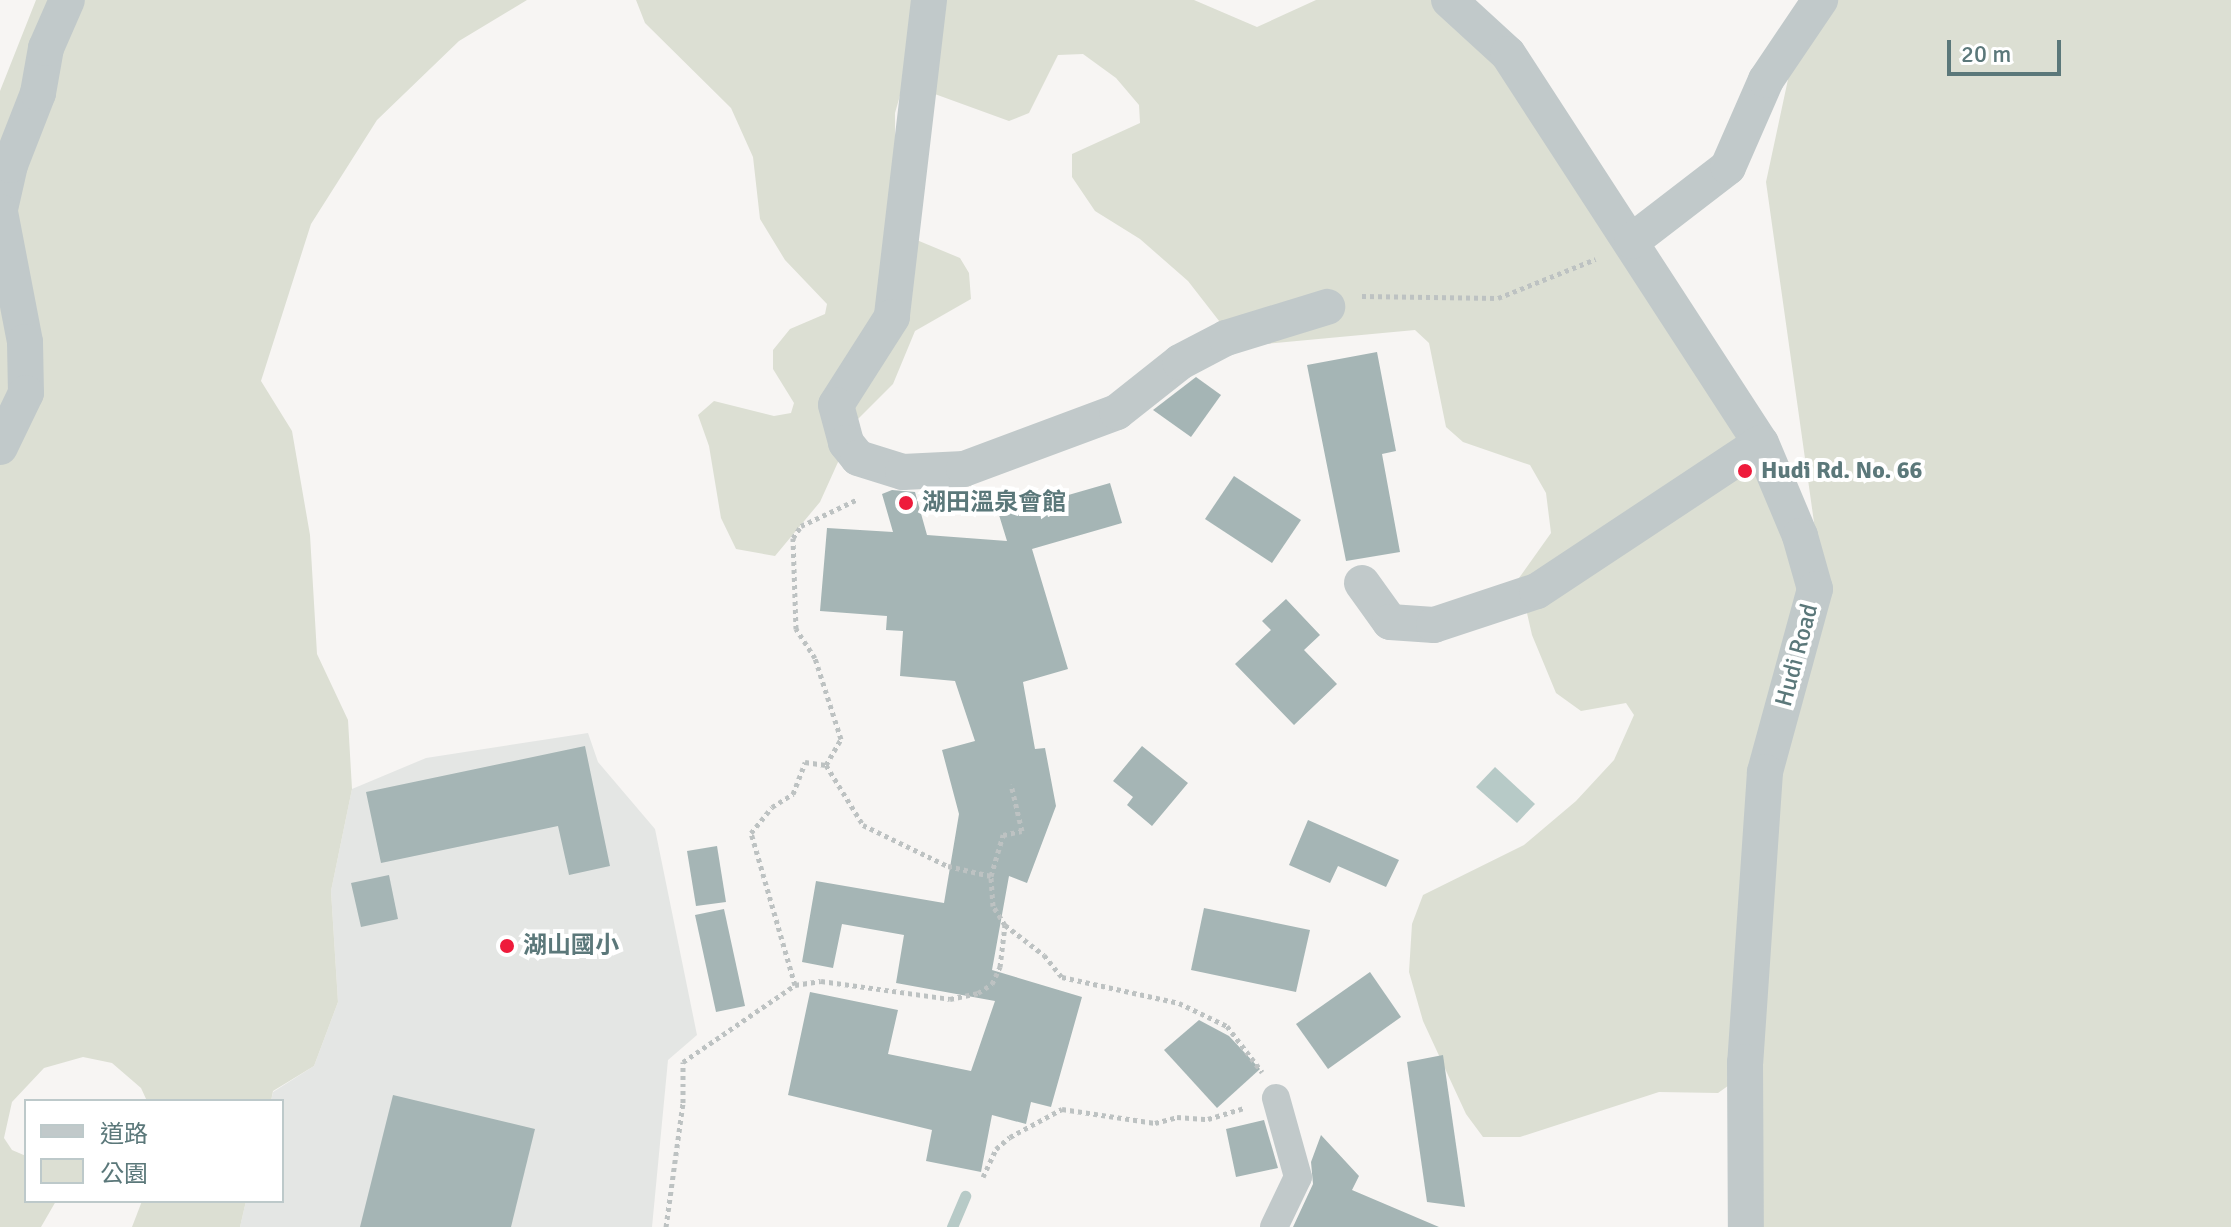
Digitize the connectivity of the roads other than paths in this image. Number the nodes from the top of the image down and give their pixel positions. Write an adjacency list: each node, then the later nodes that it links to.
1 (67, 0): 5 (street)
2 (929, 0): 7 (street)
3 (1449, 0): 6 (street, Hudi Road)
4 (1820, 0): 6 (street)
5 (0, 211): 9 (street)
6 (1632, 241): 8 (street, Hudi Road)
7 (1327, 307)
8 (1761, 443): 10 (street); 13 (street, Hudi Road)
9 (0, 447)
10 (1362, 583)
11 (1276, 1098): 12 (street)
12 (1274, 1227)
13 (1746, 1227)

